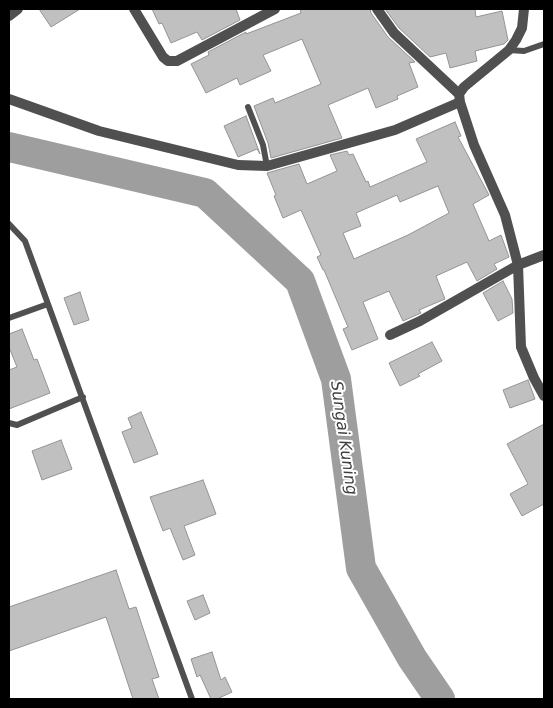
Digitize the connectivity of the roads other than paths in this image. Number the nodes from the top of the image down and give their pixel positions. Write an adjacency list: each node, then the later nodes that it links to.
1 (18, 9): 6 (street)
2 (134, 9): 3 (street)
3 (275, 9)
4 (377, 9): 9 (street)
5 (524, 9): 8 (street)
6 (9, 16)
7 (544, 44): 8 (lane)
8 (509, 50): 9 (street)
9 (460, 98): 12 (street); 15 (street)
10 (9, 99): 12 (street)
11 (248, 107): 12 (lane)
12 (267, 166)
13 (9, 224): 16 (lane)
14 (544, 256): 15 (street)
15 (518, 266): 18 (street); 19 (street)
16 (48, 304): 17 (lane); 20 (lane)
17 (9, 318)
18 (390, 335)
19 (544, 396)
20 (83, 397): 21 (lane); 22 (lane)
21 (9, 423)
22 (192, 699)

